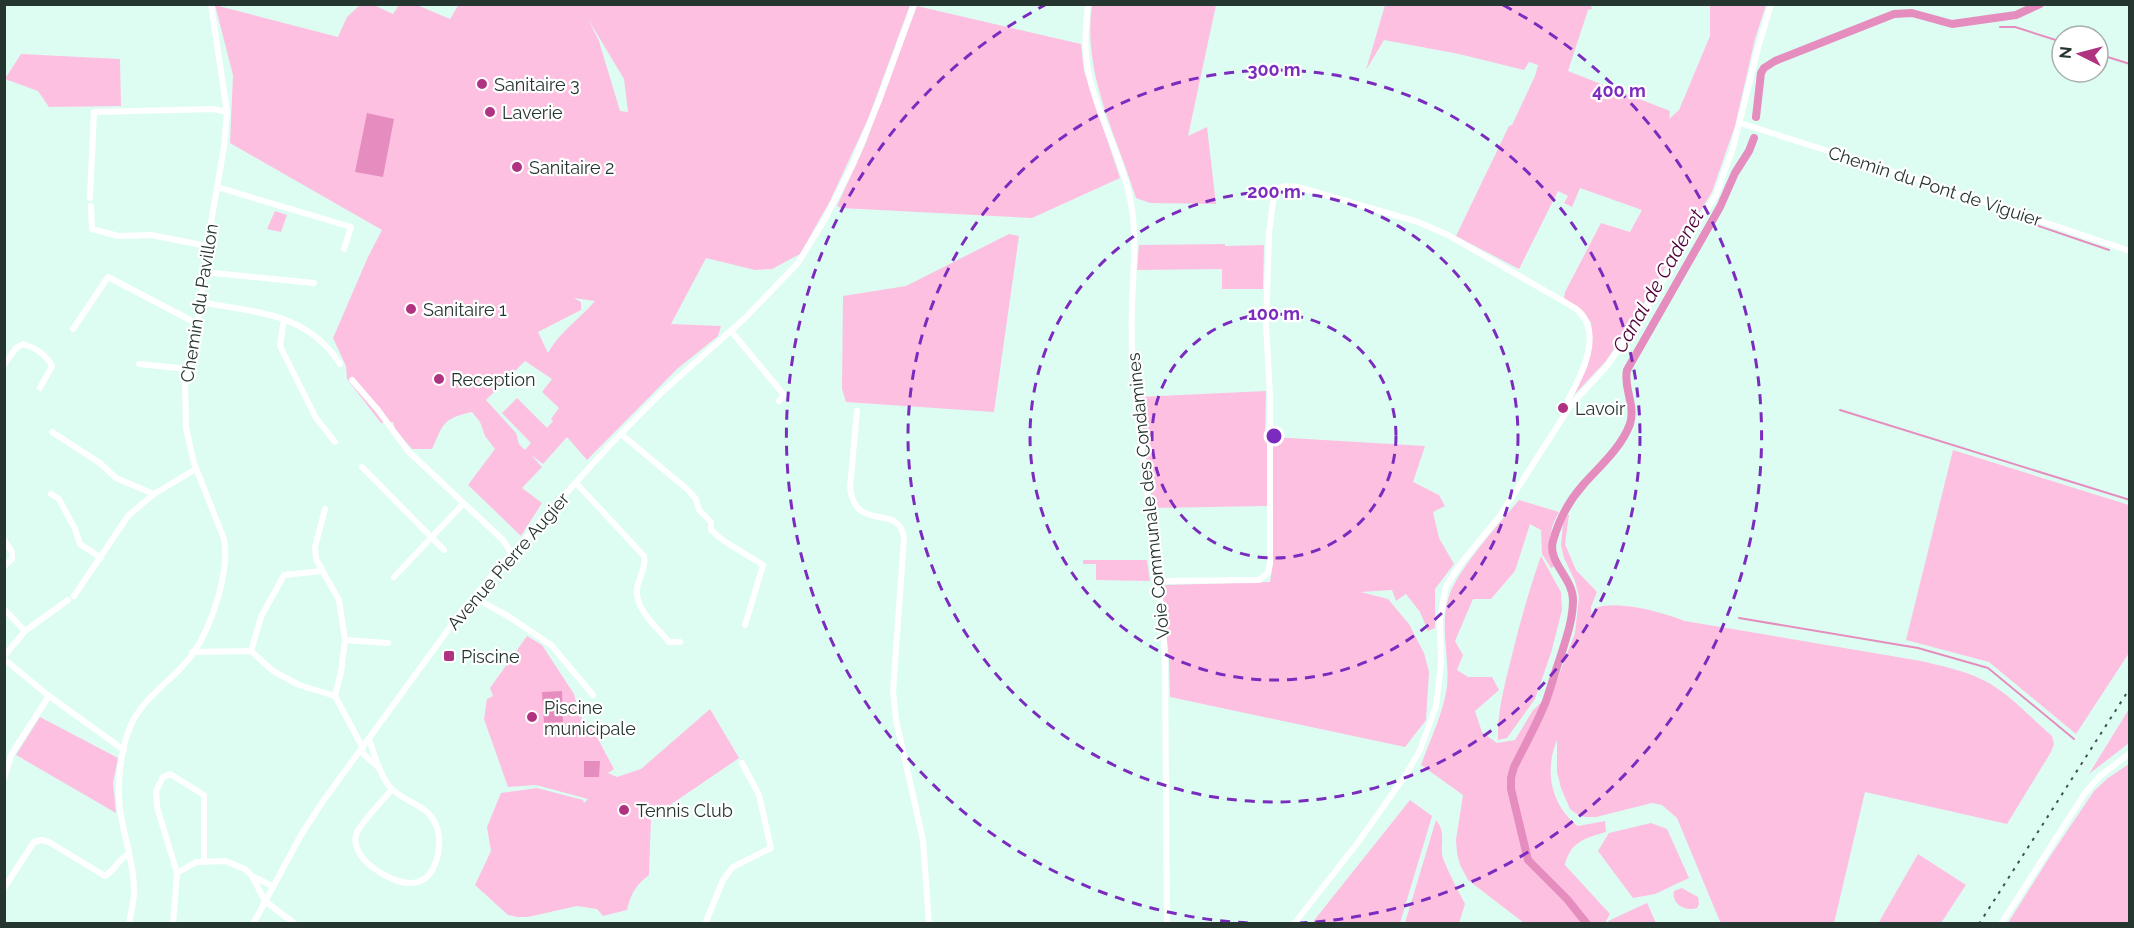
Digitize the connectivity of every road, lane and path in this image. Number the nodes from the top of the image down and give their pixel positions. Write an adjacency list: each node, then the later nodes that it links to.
1 (211, 4): 5 (street, Chemin du Pavillon)
2 (914, 4): 19 (street, Avenue Pierre Augier)
3 (1088, 4): 47 (street, Voie Communale des Condamines)
4 (1771, 4): 6 (street)
5 (226, 112): 7 (street, Chemin du Pavillon); 8 (street)
6 (1740, 123): 12 (street, Chemin du Pont de Viguier); 27 (street)
7 (218, 188): 10 (street, Chemin du Pavillon); 11 (street)
8 (90, 198)
9 (91, 206): 10 (street)
10 (207, 246): 13 (street, Chemin du Pavillon)
11 (344, 249)
12 (2130, 251)
13 (204, 272): 14 (street); 15 (street, Chemin du Pavillon)
14 (314, 283)
15 (201, 302): 16 (street); 17 (street, Chemin du Pavillon)
16 (284, 319): 21 (street); 31 (street)
17 (196, 323): 18 (street); 23 (street, Chemin du Pavillon)
18 (73, 329)
19 (731, 331): 26 (street); 30 (street, Avenue Pierre Augier)
20 (139, 364): 23 (street)
21 (340, 364)
22 (4, 365): 25 (street)
23 (188, 369): 33 (street, Chemin du Pavillon)
24 (352, 380): 37 (street)
25 (40, 388)
26 (779, 400)
27 (1571, 405): 47 (street); 83 (street)
28 (857, 411): 81 (street)
29 (52, 432): 36 (street)
30 (621, 434): 34 (street, Avenue Pierre Augier); 50 (street)
31 (334, 442)
32 (362, 467): 39 (street)
33 (196, 469): 36 (street); 56 (street, Chemin du Pavillon)
34 (576, 483): 42 (street, Avenue Pierre Augier); 53 (street)
35 (51, 494): 43 (street)
36 (154, 494): 43 (street)
37 (463, 504): 39 (street); 42 (street)
38 (325, 509): 45 (street)
39 (433, 538): 41 (street); 46 (street)
40 (4, 540): 44 (street)
41 (444, 550)
42 (512, 554): 48 (street, Avenue Pierre Augier)
43 (101, 558): 51 (street)
44 (4, 566)
45 (322, 571): 52 (street); 55 (street)
46 (394, 577)
47 (1158, 581): 82 (street, Voie Communale des Condamines)
48 (473, 597): 58 (street); 61 (street, Avenue Pierre Augier)
49 (4, 609): 51 (street)
50 (745, 625)
51 (25, 631): 57 (street)
52 (345, 640): 54 (street); 60 (street)
53 (680, 642)
54 (388, 643)
55 (251, 651): 56 (street); 60 (street)
56 (191, 652): 63 (street, Chemin du Pavillon)
57 (4, 658): 59 (street)
58 (593, 695)
59 (49, 696): 63 (street); 67 (street)
60 (335, 696): 62 (street)
61 (369, 739): 62 (street, Avenue Pierre Augier); 66 (street)
62 (362, 749): 66 (street); 73 (street, Avenue Pierre Augier)
63 (124, 750): 69 (street, Chemin du Pavillon)
64 (2130, 753): 84 (street)
65 (742, 763): 80 (street)
66 (381, 770): 68 (street)
67 (4, 778)
68 (392, 789): 68 (street)
69 (128, 854): 74 (street); 76 (street, Chemin du Pavillon)
70 (204, 862): 71 (street); 71 (street); 72 (street)
71 (177, 873): 77 (street)
72 (252, 876): 73 (street); 75 (street)
73 (272, 886): 75 (street, Avenue Pierre Augier)
74 (4, 888)
75 (266, 901): 78 (street, Avenue Pierre Augier); 79 (street)
76 (129, 924)
77 (173, 924)
78 (253, 924)
79 (295, 924)
80 (705, 924)
81 (929, 924)
82 (1167, 924)
83 (1294, 924)
84 (2001, 924)

